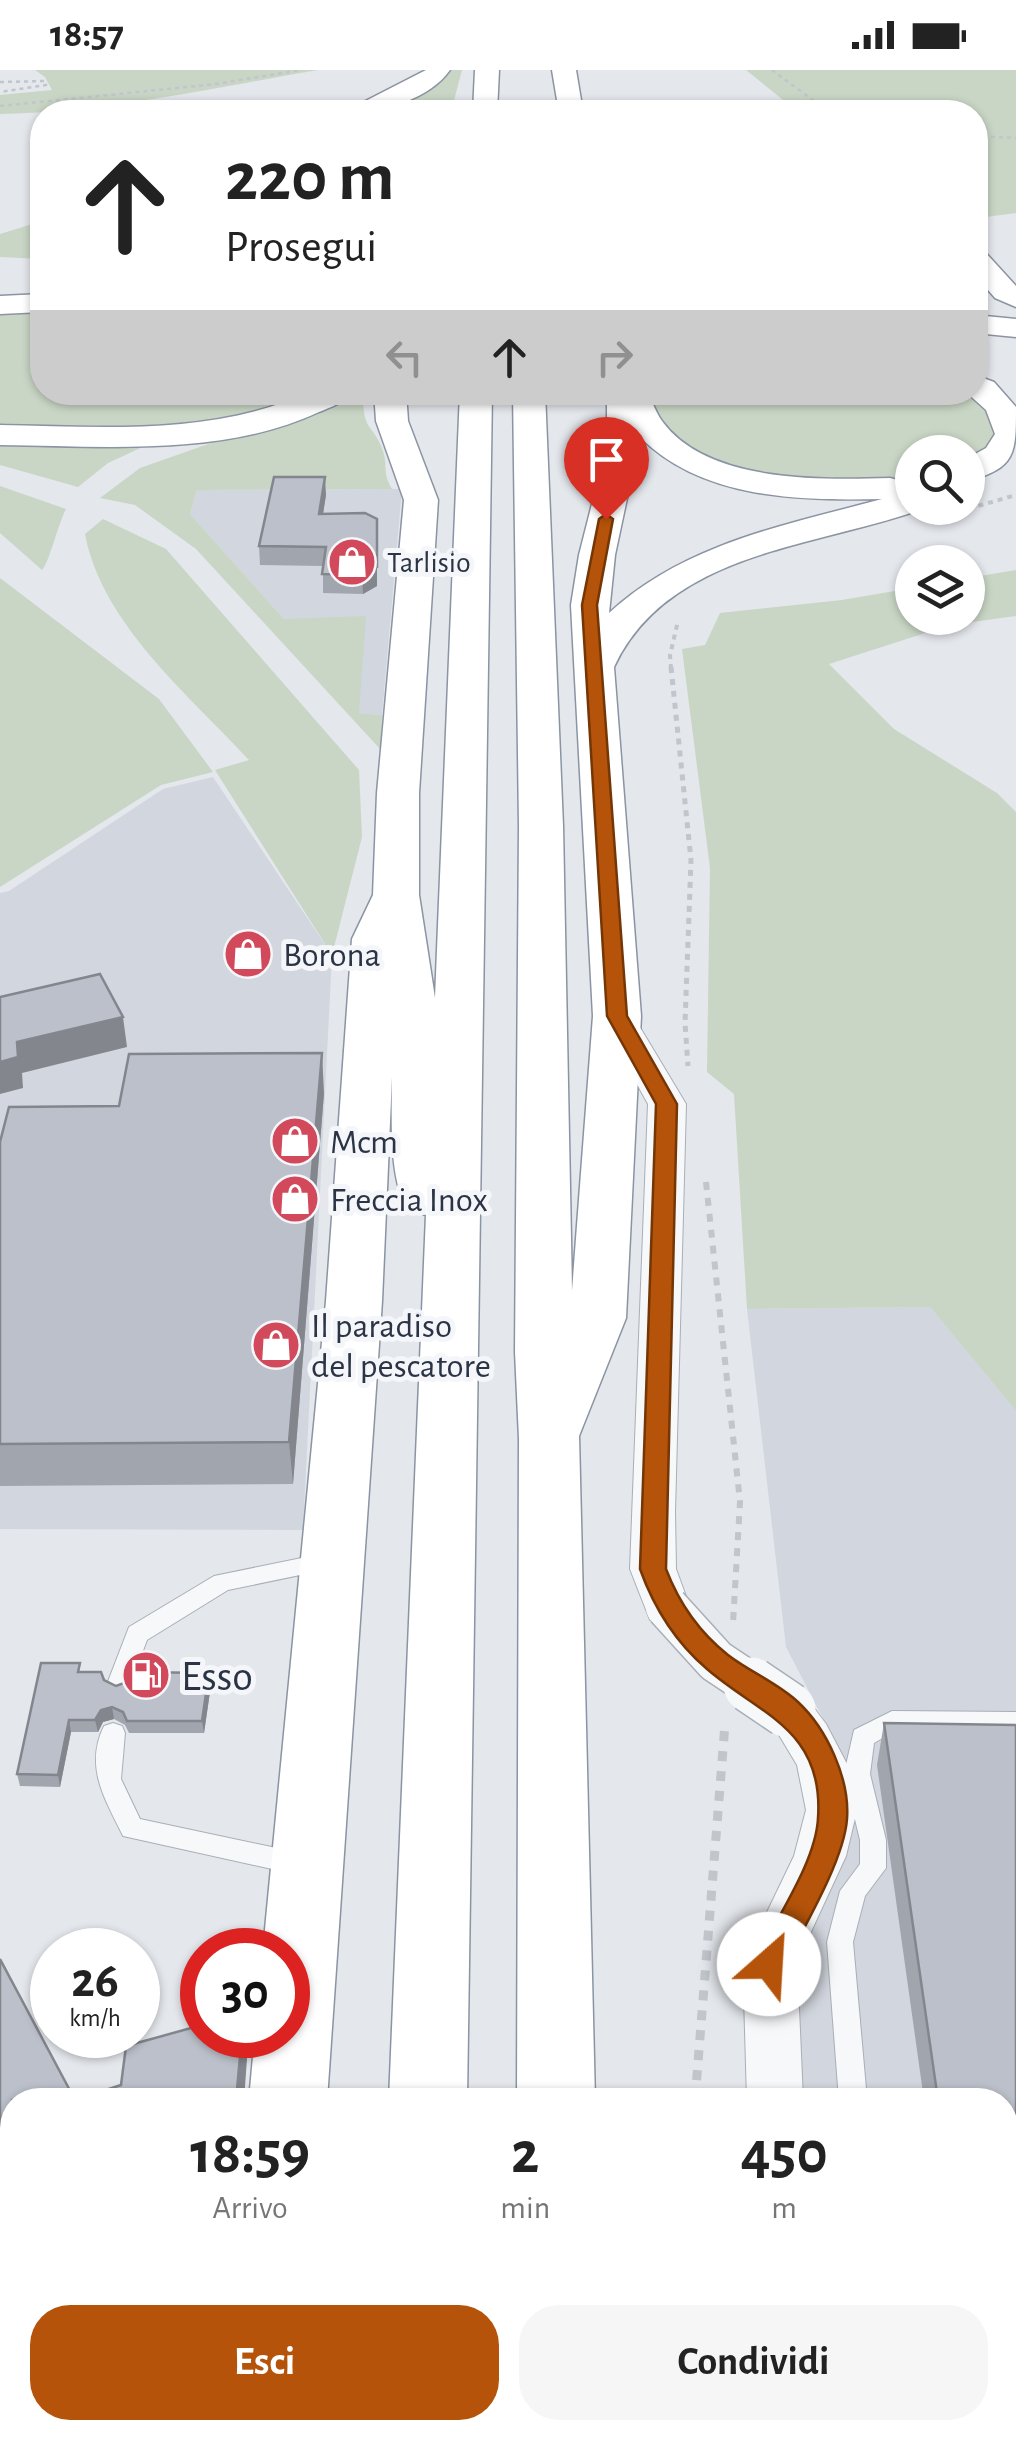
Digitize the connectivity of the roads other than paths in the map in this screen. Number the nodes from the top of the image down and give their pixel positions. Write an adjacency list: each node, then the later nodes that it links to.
1 (438, 70): 3 (highway)
2 (564, 70): 4 (highway)
3 (384, 100)
4 (568, 100)
5 (988, 273): 6 (highway)
6 (1016, 298)
7 (30, 304): 8 (highway)
8 (0, 305)
9 (988, 325): 10 (highway)
10 (1016, 328)
11 (988, 387): 19 (highway)
12 (305, 405): 18 (highway)
13 (391, 405): 25 (highway)
14 (476, 405): 27 (highway)
15 (529, 405): 28 (highway)
16 (624, 405): 24 (highway)
17 (635, 405): 22 (highway)
18 (0, 436)
19 (985, 462)
20 (1016, 462): 21 (highway)
21 (985, 477)
22 (895, 485)
23 (895, 516): 24 (highway)
24 (593, 668): 26 (highway)
25 (396, 895): 27 (highway); 29 (highway)
26 (617, 1016): 28 (highway); 39 (street, bridge)
27 (448, 1365): 33 (highway)
28 (549, 1439): 38 (highway)
29 (332, 1561): 30 (lane); 34 (highway)
30 (119, 1684)
31 (1016, 1722): 40 (lane)
32 (113, 1732): 34 (lane)
33 (438, 1786): 36 (highway); 37 (highway)
34 (307, 1865): 35 (highway)
35 (289, 2088)
36 (407, 2088)
37 (428, 2088)
38 (556, 2088)
39 (774, 2088)
40 (852, 2088)

